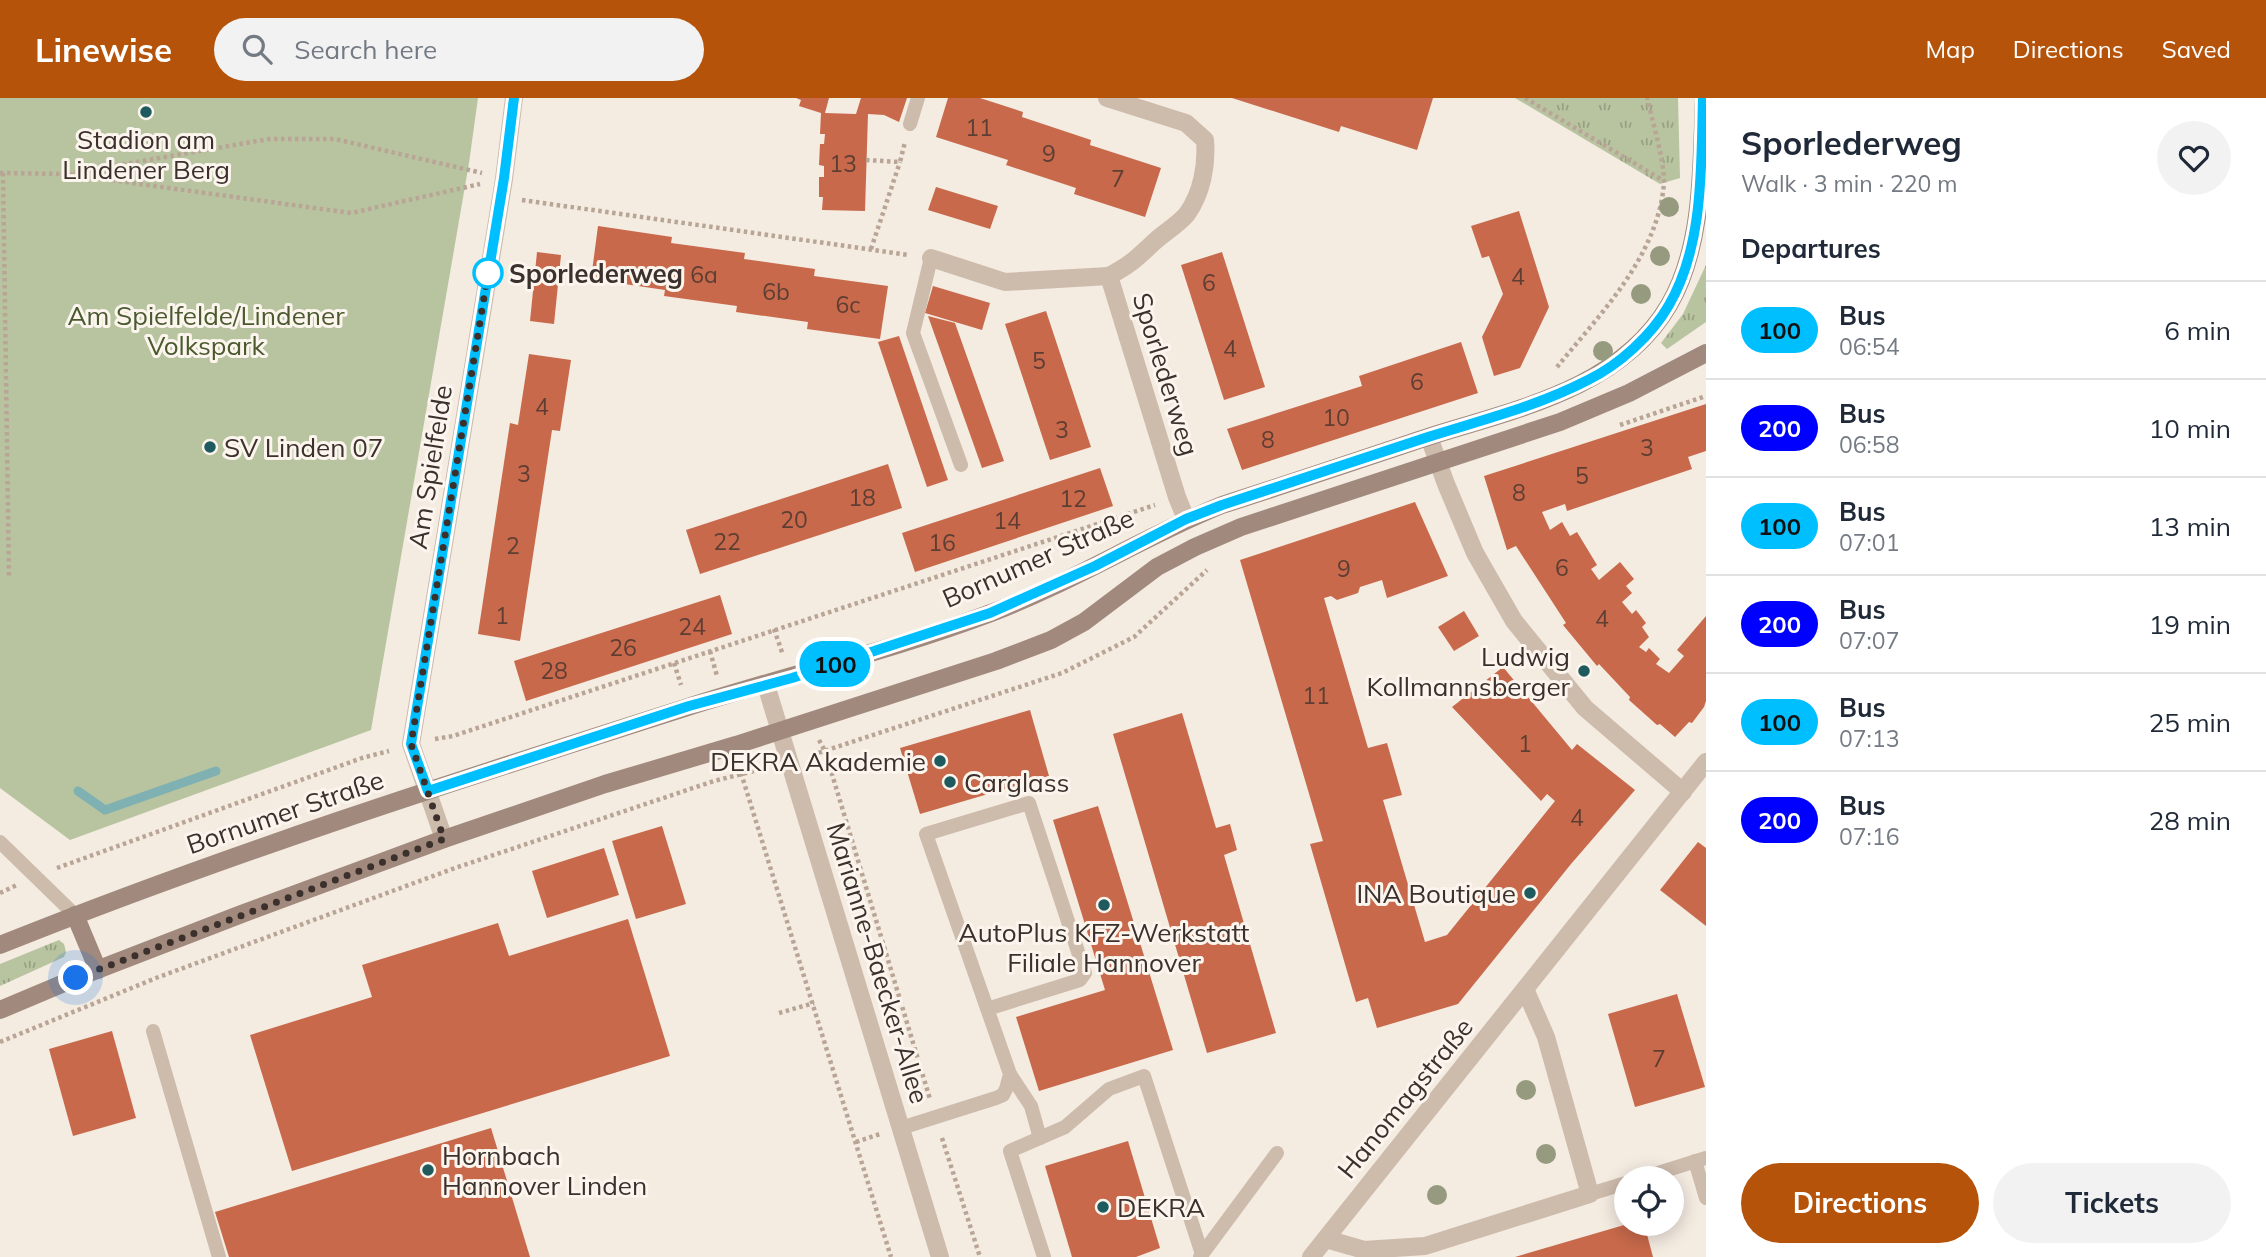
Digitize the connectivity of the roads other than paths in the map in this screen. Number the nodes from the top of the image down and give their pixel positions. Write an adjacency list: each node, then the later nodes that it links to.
1 (514, 98): 16 (street, Am Spielfelde)
2 (918, 98): 5 (lane)
3 (1107, 98): 7 (street, Sporlederweg)
4 (1703, 98): 9 (main road, Bornumer Straße)
5 (910, 124)
6 (931, 258): 7 (street); 11 (lane)
7 (1109, 276): 12 (street, Sporlederweg)
8 (1706, 353): 10 (main road)
9 (1429, 437): 10 (street); 12 (main road, Bornumer Straße)
10 (1437, 462): 14 (main road); 17 (street)
11 (961, 465)
12 (1186, 519): 13 (main road, Bornumer Straße)
13 (766, 685): 14 (street, Marianne-Baecker-Allee); 16 (main road, Bornumer Straße)
14 (781, 730): 18 (main road); 28 (street, Marianne-Baecker-Allee)
15 (1706, 762): 17 (street, Hanomagstraße)
16 (428, 791): 18 (street, Am Spielfelde); 20 (main road, Bornumer Straße)
17 (1683, 792): 23 (street, Hanomagstraße)
18 (444, 839): 22 (main road)
19 (3, 850): 20 (lane)
20 (75, 915): 21 (main road, Bornumer Straße); 22 (main road)
21 (0, 945)
22 (98, 970): 25 (main road)
23 (1525, 989): 34 (street); 36 (street, Hanomagstraße)
24 (987, 1009): 24 (lane); 27 (lane)
25 (0, 1010)
26 (152, 1031): 38 (lane)
27 (1010, 1073): 28 (lane); 29 (lane)
28 (901, 1128): 39 (street, Marianne-Baecker-Allee)
29 (1040, 1138): 37 (lane); 40 (lane)
30 (1277, 1153): 37 (lane)
31 (1700, 1160): 32 (lane); 35 (lane)
32 (1681, 1166)
33 (1614, 1187): 34 (lane)
34 (1590, 1194): 36 (street)
35 (1706, 1198)
36 (1326, 1239): 41 (street, Hanomagstraße)
37 (1201, 1256)
38 (219, 1257)
39 (940, 1257)
40 (1044, 1257)
41 (1311, 1257)

